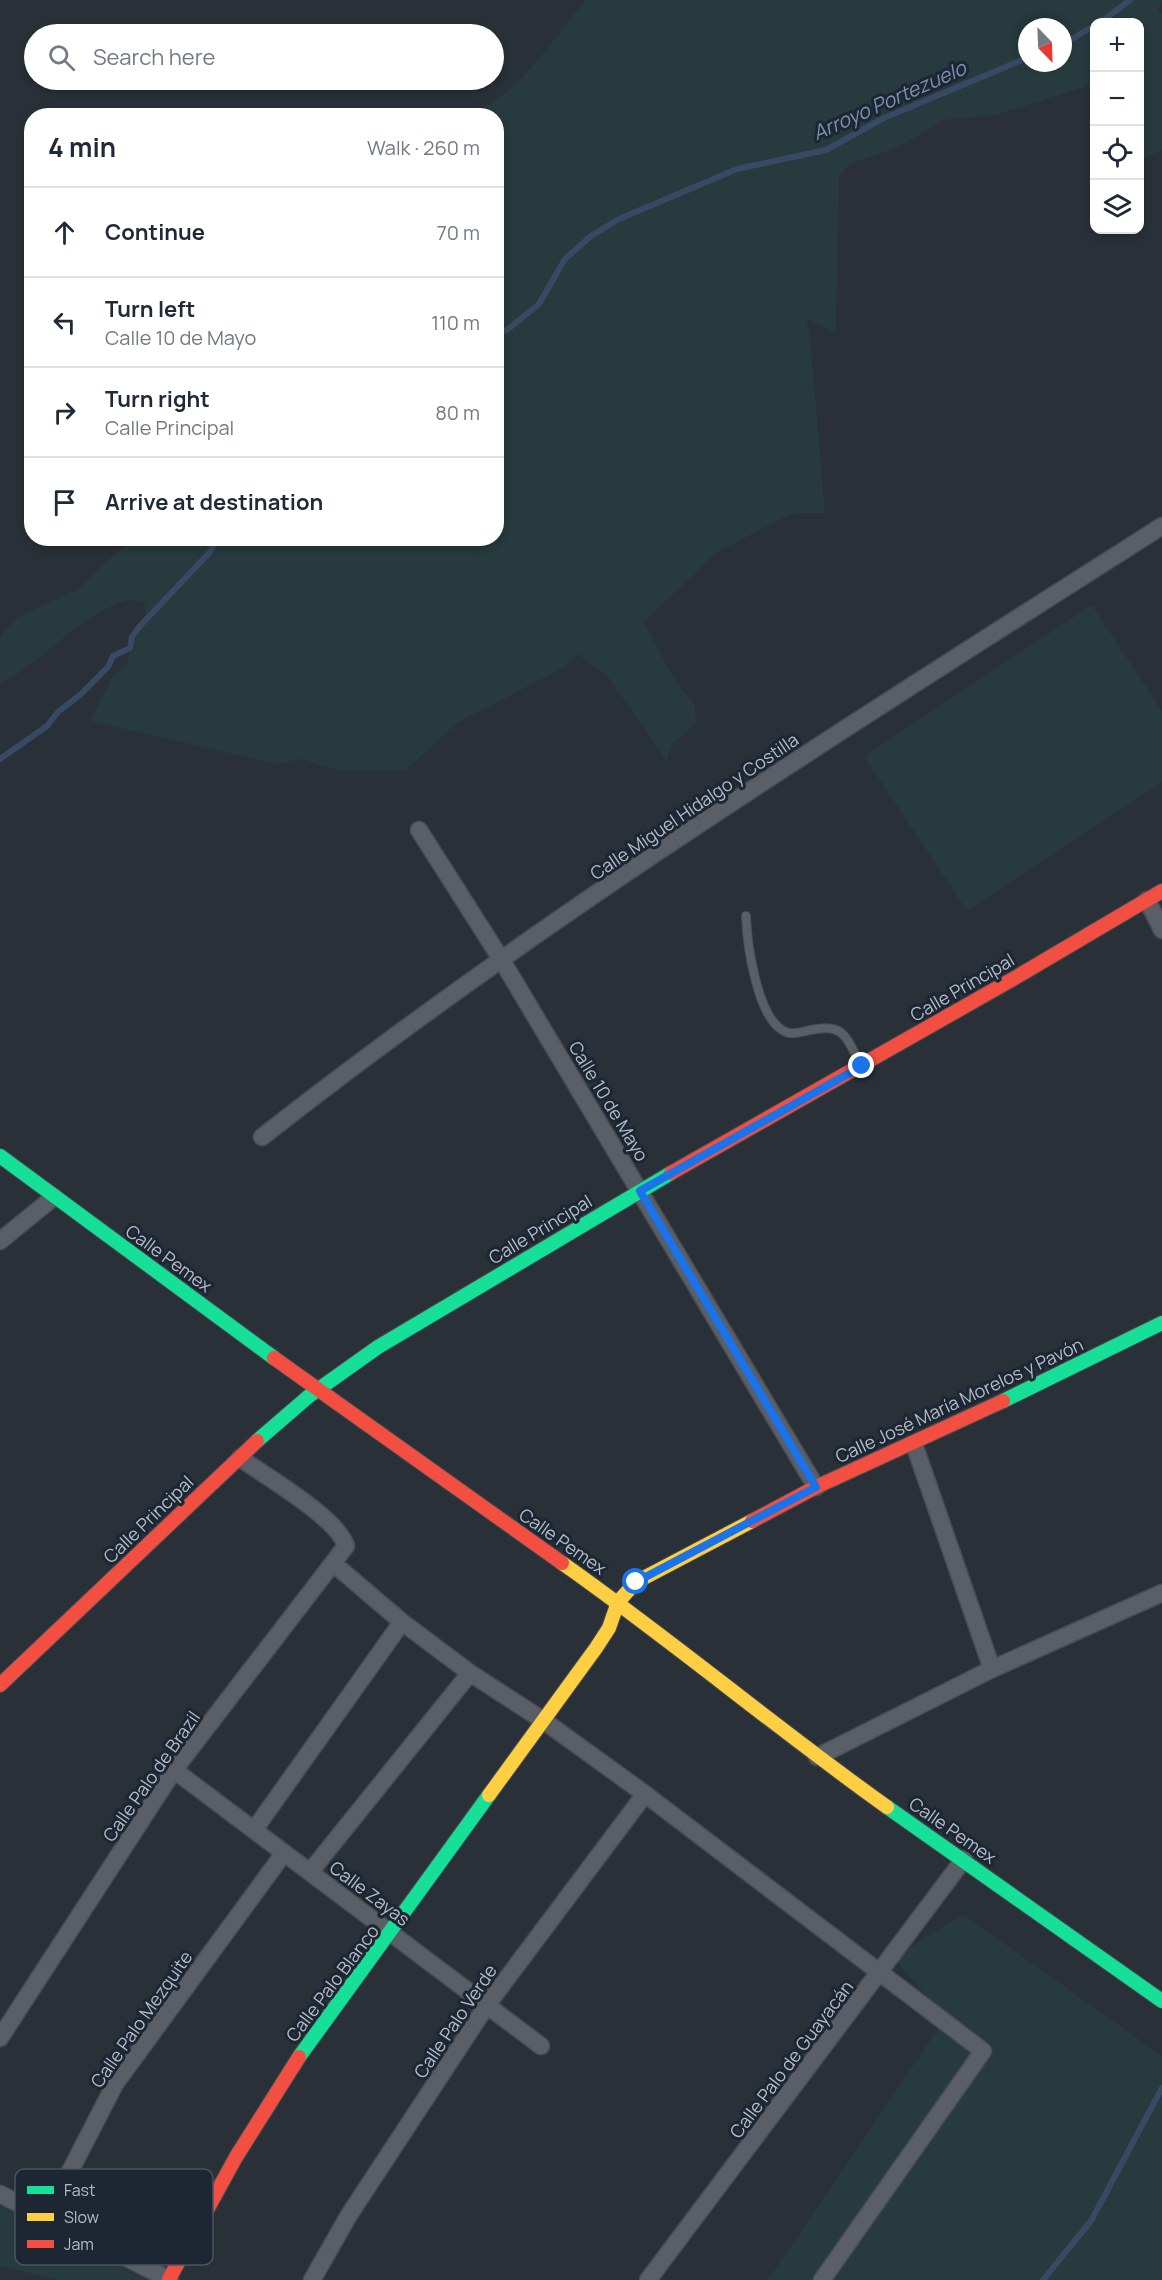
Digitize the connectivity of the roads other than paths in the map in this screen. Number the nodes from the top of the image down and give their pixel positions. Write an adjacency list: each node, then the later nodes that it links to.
1 (1162, 526): 7 (street, Calle Miguel Hidalgo y Costilla)
2 (419, 830): 7 (street, Calle 10 de Mayo)
3 (1162, 891): 4 (street, Calle Principal)
4 (1147, 900): 6 (street); 8 (street, Calle Principal)
5 (746, 916): 8 (lane)
6 (1162, 930)
7 (501, 959): 9 (street, Calle Miguel Hidalgo y Costilla); 11 (street, Calle 10 de Mayo)
8 (862, 1066): 11 (street, Calle Principal)
9 (262, 1137)
10 (0, 1156): 12 (street, Calle Pemex)
11 (640, 1191): 15 (street, Calle Principal); 18 (street, Calle 10 de Mayo)
12 (54, 1197): 13 (street); 15 (street, Calle Pemex)
13 (0, 1241)
14 (1162, 1323): 16 (street, Calle José María Morelos y Pavón)
15 (315, 1389): 17 (street, Calle Principal); 21 (street, Calle Pemex)
16 (914, 1444): 18 (street, Calle José María Morelos y Pavón); 23 (street)
17 (240, 1458): 19 (street, Calle Palo de Brazil); 25 (street, Calle Principal)
18 (816, 1487): 21 (street, Calle José María Morelos y Pavón)
19 (334, 1564): 22 (street); 28 (street, Calle Palo de Brazil)
20 (1162, 1593): 23 (street)
21 (618, 1602): 26 (street, Calle Palo Blanco); 27 (street, Calle Pemex)
22 (402, 1622): 24 (street); 30 (street)
23 (992, 1669): 27 (street)
24 (470, 1673): 26 (street); 33 (street)
25 (0, 1685)
26 (544, 1721): 29 (street); 34 (street, Calle Palo Blanco)
27 (816, 1757): 32 (street, Calle Pemex)
28 (174, 1770): 30 (street, Calle Zayas); 38 (street, Calle Palo de Brazil)
29 (645, 1794): 35 (street); 37 (street, Calle Palo Verde)
30 (254, 1830): 31 (street, Calle Zayas)
31 (284, 1853): 33 (street, Calle Zayas); 40 (street, Calle Palo Mezquite)
32 (964, 1860): 35 (street, Calle Palo de Guayacán); 36 (street, Calle Pemex)
33 (310, 1872): 34 (street, Calle Zayas)
34 (392, 1934): 37 (street, Calle Zayas); 42 (street, Calle Palo Blanco)
35 (881, 1973): 48 (street, Calle Palo de Guayacán); 49 (street)
36 (1160, 1994)
37 (487, 2005): 39 (street, Calle Zayas); 47 (street, Calle Palo Verde)
38 (0, 2038)
39 (541, 2046)
40 (71, 2169)
41 (0, 2194): 43 (street)
42 (213, 2199)
43 (15, 2202)
44 (139, 2265): 46 (street)
45 (177, 2265): 46 (street, Calle Palo Blanco)
46 (169, 2280)
47 (312, 2280)
48 (648, 2280)
49 (822, 2280)

